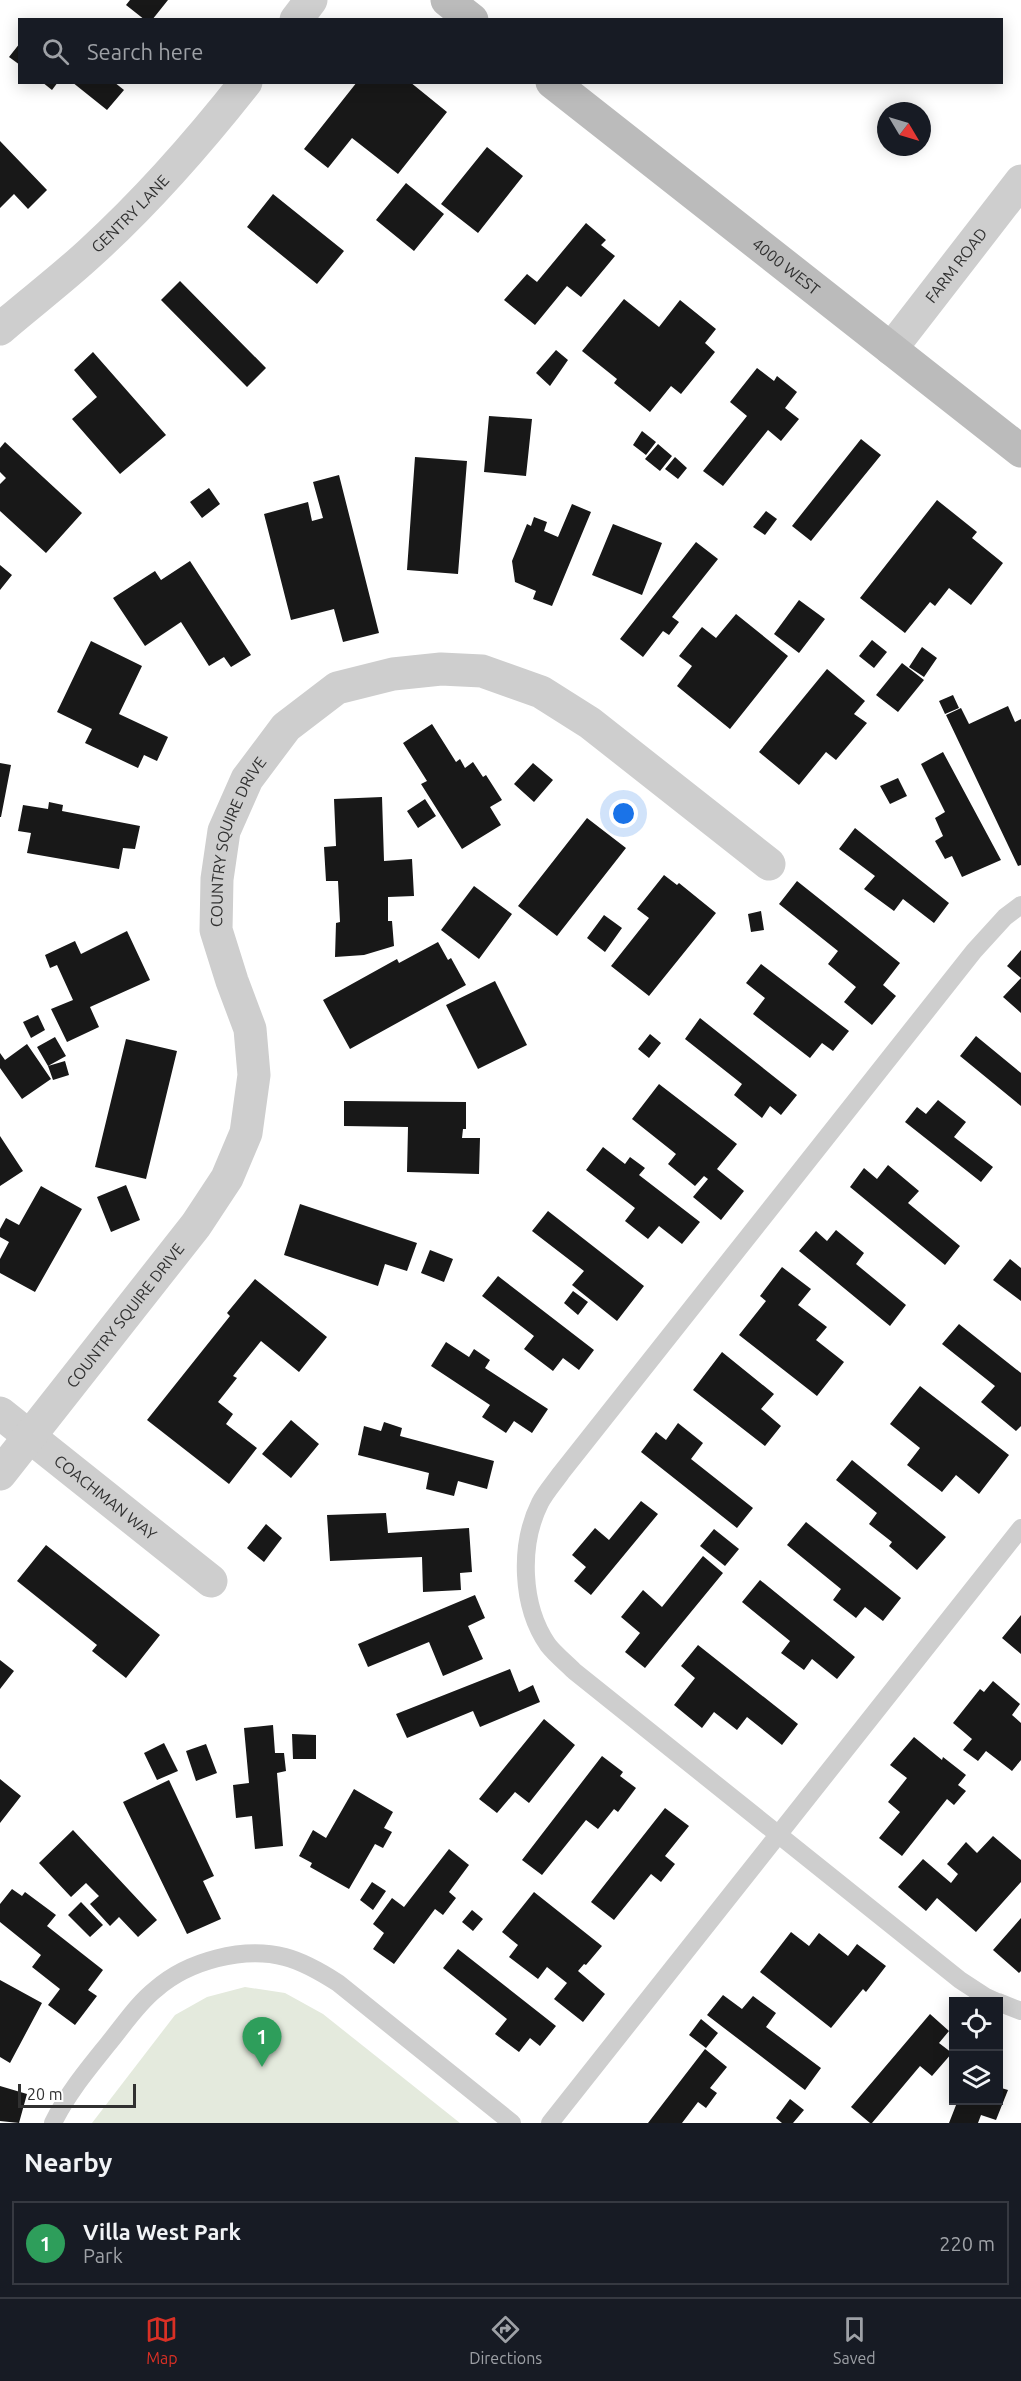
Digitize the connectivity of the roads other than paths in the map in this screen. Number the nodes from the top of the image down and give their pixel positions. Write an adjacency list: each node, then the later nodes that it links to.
1 (311, 0): 3 (street)
2 (447, 0): 4 (main road)
3 (298, 18)
4 (470, 18)
5 (244, 84): 8 (street, GENTRY LANE)
6 (555, 84): 9 (main road, 4000 WEST)
7 (1021, 182): 9 (street, FARM ROAD)
8 (0, 329)
9 (891, 349): 10 (main road, 4000 WEST)
10 (1021, 451)
11 (769, 864): 14 (street, COUNTRY SQUIRE DRIVE)
12 (1021, 905): 18 (lane)
13 (0, 1413): 14 (street, COACHMAN WAY)
14 (29, 1436): 15 (street, COUNTRY SQUIRE DRIVE); 17 (street, COACHMAN WAY)
15 (0, 1474)
16 (1021, 1528): 18 (lane)
17 (211, 1581)
18 (779, 1835): 19 (lane); 24 (lane)
19 (986, 1997)
20 (1003, 2004): 21 (lane)
21 (1021, 2011)
22 (53, 2123): 23 (lane)
23 (512, 2123)
24 (550, 2123)

